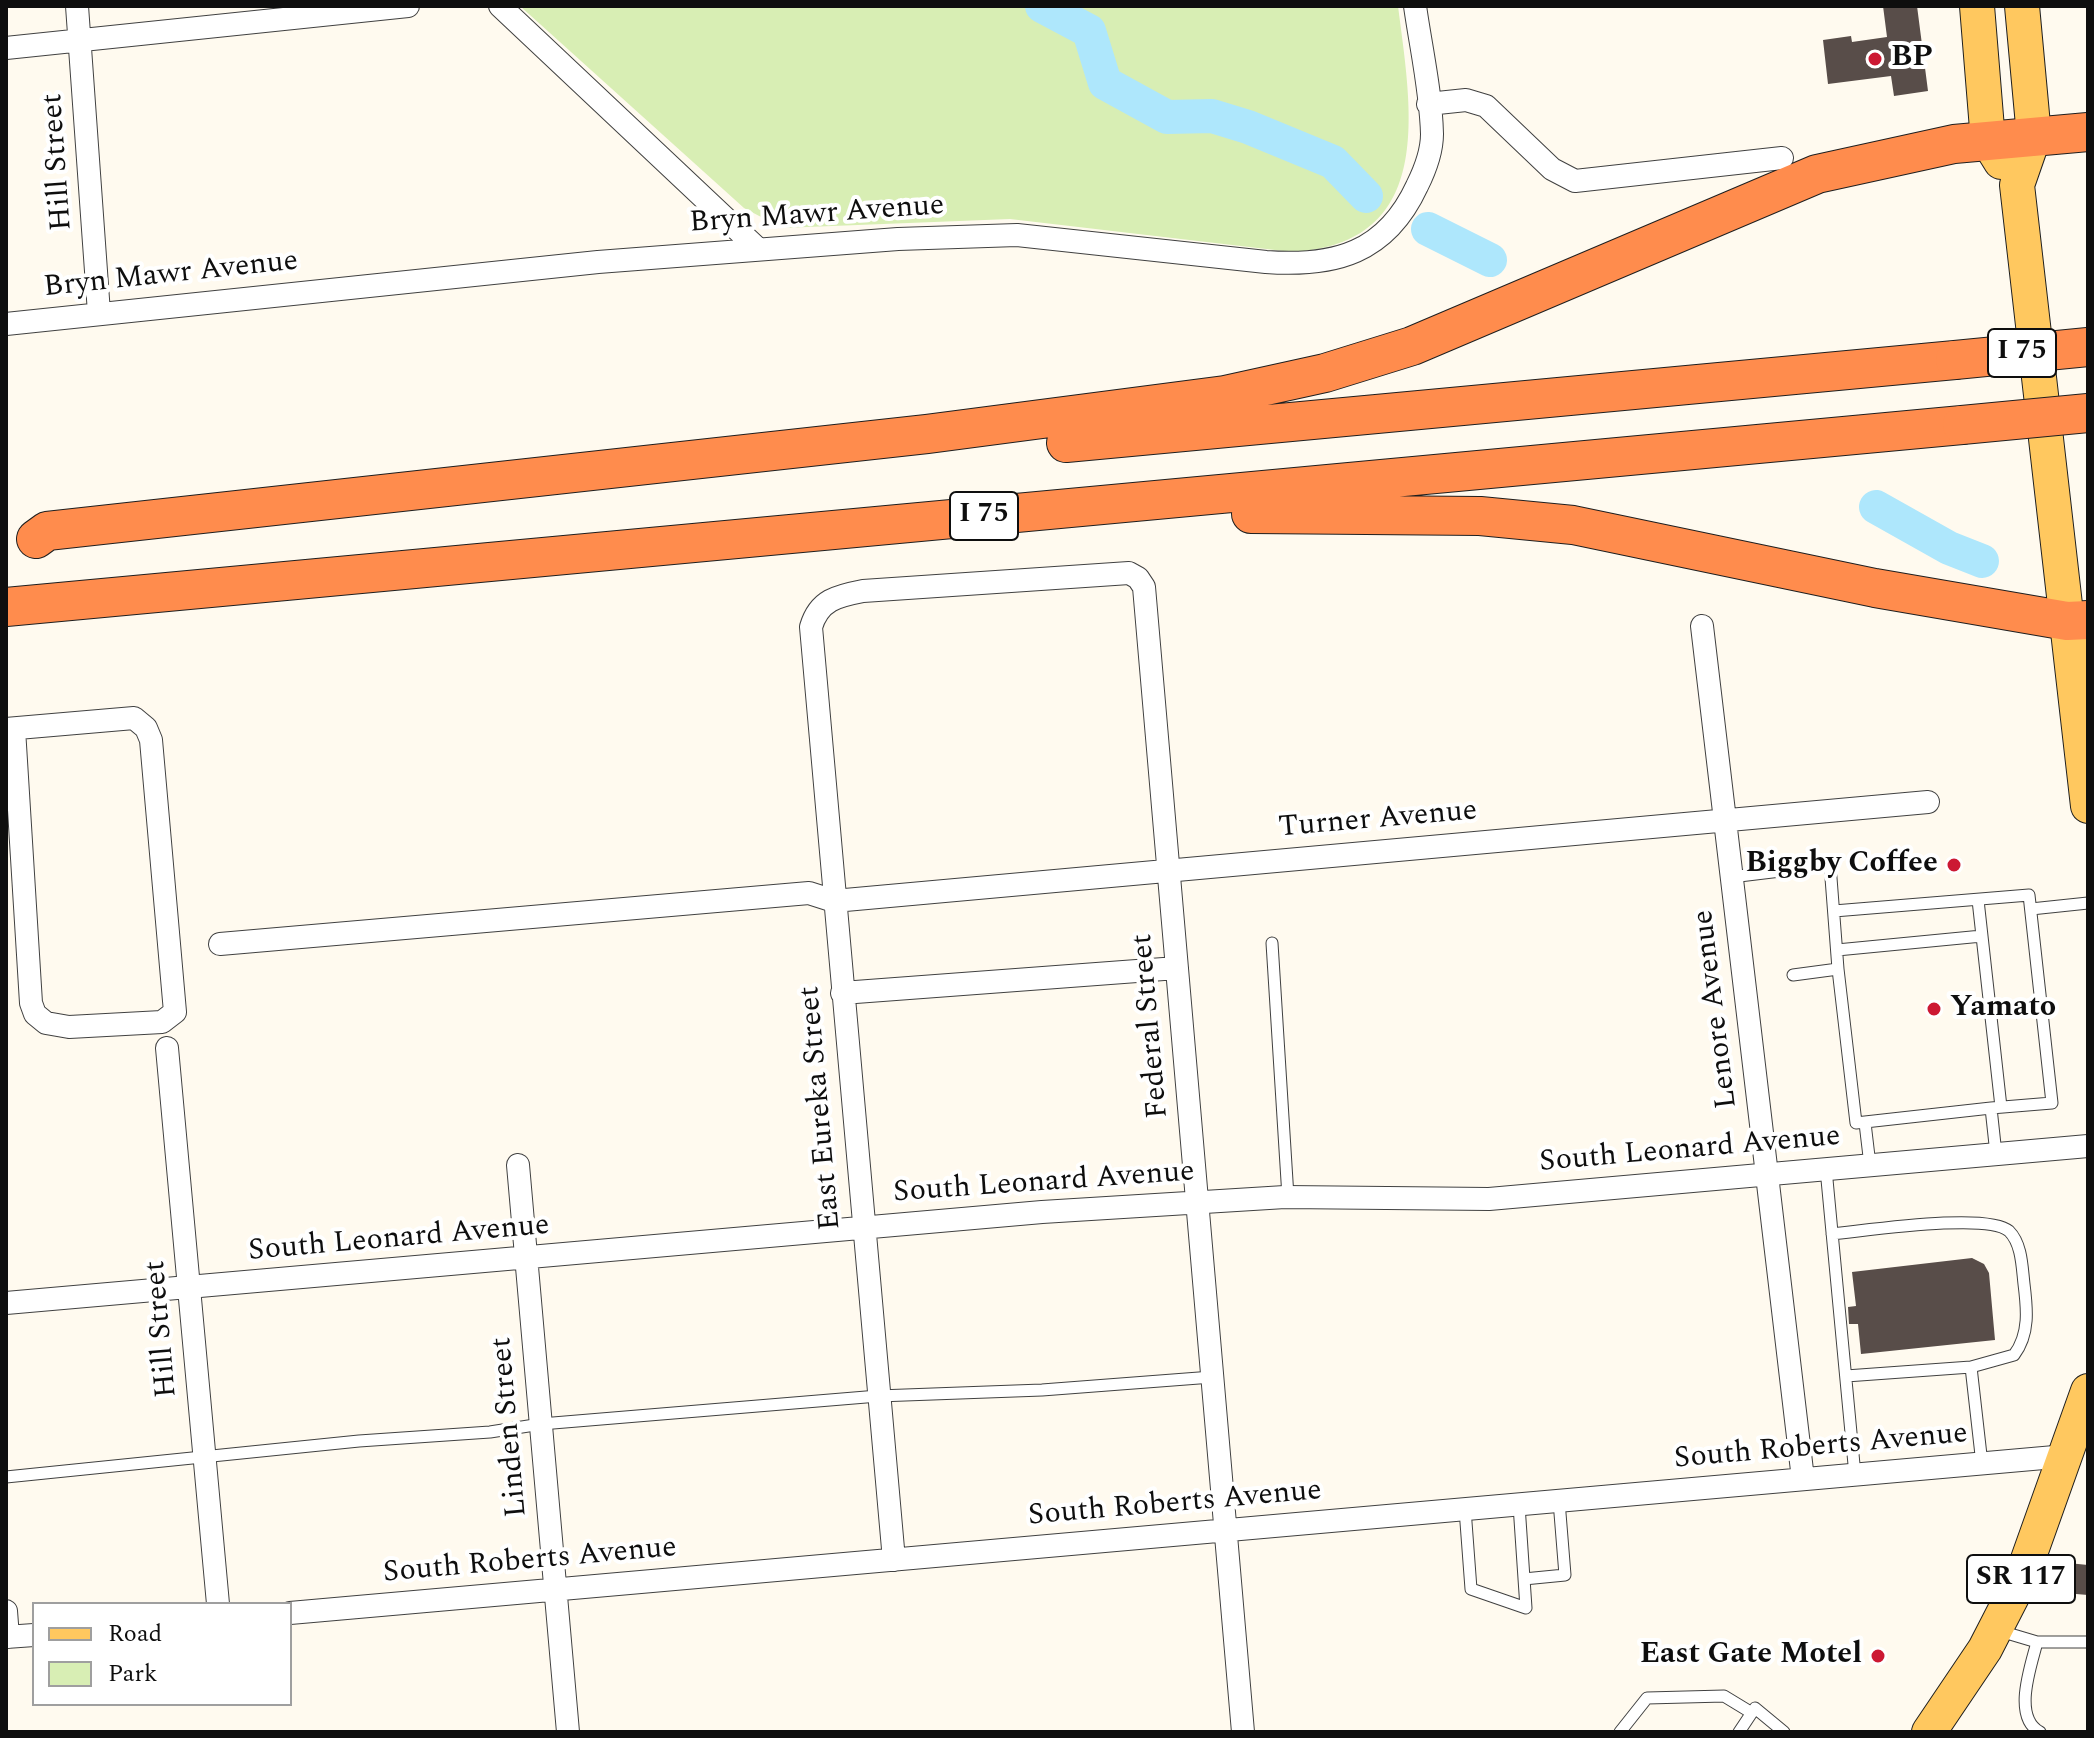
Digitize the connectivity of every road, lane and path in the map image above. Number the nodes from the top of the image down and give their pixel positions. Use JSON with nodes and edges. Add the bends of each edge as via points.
{"nodes":[{"id":1,"x":77,"y":6,"type":"edge"},
{"id":2,"x":408,"y":6,"type":"edge"},
{"id":3,"x":500,"y":6,"type":"edge"},
{"id":4,"x":1415,"y":6,"type":"edge"},
{"id":5,"x":1977,"y":6,"type":"edge"},
{"id":6,"x":2022,"y":6,"type":"edge"},
{"id":7,"x":81,"y":41,"type":"junction"},
{"id":8,"x":6,"y":48,"type":"edge"},
{"id":9,"x":1428,"y":104,"type":"junction"},
{"id":10,"x":2088,"y":132,"type":"edge"},
{"id":11,"x":2034,"y":136,"type":"junction"},
{"id":12,"x":1988,"y":141,"type":"junction"},
{"id":13,"x":1782,"y":158,"type":"dead end"},
{"id":14,"x":2017,"y":185,"type":"junction"},
{"id":15,"x":758,"y":249,"type":"junction"},
{"id":16,"x":99,"y":313,"type":"junction"},
{"id":17,"x":6,"y":324,"type":"edge"},
{"id":18,"x":2088,"y":347,"type":"edge"},
{"id":19,"x":2088,"y":413,"type":"edge"},
{"id":20,"x":21,"y":541,"type":"edge"},
{"id":21,"x":687,"y":544,"type":"junction"},
{"id":22,"x":1118,"y":572,"type":"joint"},
{"id":23,"x":6,"y":607,"type":"edge"},
{"id":24,"x":2078,"y":620,"type":"edge"},
{"id":25,"x":1702,"y":626,"type":"dead end"},
{"id":26,"x":10,"y":729,"type":"edge"},
{"id":27,"x":1928,"y":802,"type":"dead end"},
{"id":28,"x":2088,"y":806,"type":"edge"},
{"id":29,"x":1725,"y":821,"type":"junction"},
{"id":30,"x":1168,"y":871,"type":"junction"},
{"id":31,"x":1731,"y":877,"type":"junction"},
{"id":32,"x":1978,"y":900,"type":"junction"},
{"id":33,"x":834,"y":901,"type":"junction"},
{"id":34,"x":2088,"y":903,"type":"edge"},
{"id":35,"x":2031,"y":909,"type":"junction"},
{"id":36,"x":1834,"y":911,"type":"junction"},
{"id":37,"x":1982,"y":936,"type":"junction"},
{"id":38,"x":1272,"y":943,"type":"dead end"},
{"id":39,"x":220,"y":944,"type":"dead end"},
{"id":40,"x":1837,"y":950,"type":"junction"},
{"id":41,"x":1177,"y":968,"type":"junction"},
{"id":42,"x":1838,"y":969,"type":"junction"},
{"id":43,"x":1793,"y":975,"type":"dead end"},
{"id":44,"x":842,"y":993,"type":"junction"},
{"id":45,"x":167,"y":1048,"type":"dead end"},
{"id":46,"x":1996,"y":1108,"type":"junction"},
{"id":47,"x":1865,"y":1123,"type":"junction"},
{"id":48,"x":2088,"y":1146,"type":"edge"},
{"id":49,"x":1996,"y":1154,"type":"junction"},
{"id":50,"x":518,"y":1165,"type":"dead end"},
{"id":51,"x":1870,"y":1165,"type":"junction"},
{"id":52,"x":1826,"y":1169,"type":"junction"},
{"id":53,"x":1767,"y":1176,"type":"junction"},
{"id":54,"x":1288,"y":1197,"type":"junction"},
{"id":55,"x":1197,"y":1203,"type":"junction"},
{"id":56,"x":863,"y":1228,"type":"junction"},
{"id":57,"x":1832,"y":1234,"type":"junction"},
{"id":58,"x":526,"y":1259,"type":"junction"},
{"id":59,"x":190,"y":1288,"type":"junction"},
{"id":60,"x":6,"y":1303,"type":"edge"},
{"id":61,"x":1971,"y":1367,"type":"junction"},
{"id":62,"x":1846,"y":1376,"type":"junction"},
{"id":63,"x":1212,"y":1377,"type":"junction"},
{"id":64,"x":2088,"y":1391,"type":"edge"},
{"id":65,"x":878,"y":1396,"type":"junction"},
{"id":66,"x":541,"y":1424,"type":"junction"},
{"id":67,"x":2066,"y":1456,"type":"junction"},
{"id":68,"x":205,"y":1459,"type":"junction"},
{"id":69,"x":1982,"y":1464,"type":"junction"},
{"id":70,"x":1855,"y":1475,"type":"junction"},
{"id":71,"x":6,"y":1477,"type":"edge"},
{"id":72,"x":1803,"y":1479,"type":"junction"},
{"id":73,"x":1559,"y":1501,"type":"junction"},
{"id":74,"x":1519,"y":1505,"type":"junction"},
{"id":75,"x":1465,"y":1509,"type":"junction"},
{"id":76,"x":1226,"y":1531,"type":"junction"},
{"id":77,"x":894,"y":1560,"type":"junction"},
{"id":78,"x":1524,"y":1579,"type":"junction"},
{"id":79,"x":555,"y":1590,"type":"junction"},
{"id":80,"x":218,"y":1602,"type":"edge"},
{"id":81,"x":6,"y":1611,"type":"edge"},
{"id":82,"x":292,"y":1613,"type":"edge"},
{"id":83,"x":1996,"y":1630,"type":"junction"},
{"id":84,"x":32,"y":1635,"type":"edge"},
{"id":85,"x":7,"y":1637,"type":"edge"},
{"id":86,"x":2037,"y":1642,"type":"junction"},
{"id":87,"x":2088,"y":1642,"type":"edge"},
{"id":88,"x":1752,"y":1713,"type":"junction"},
{"id":89,"x":568,"y":1732,"type":"edge"},
{"id":90,"x":1243,"y":1732,"type":"edge"},
{"id":91,"x":1620,"y":1732,"type":"edge"},
{"id":92,"x":1739,"y":1732,"type":"edge"},
{"id":93,"x":1784,"y":1732,"type":"edge"},
{"id":94,"x":1929,"y":1732,"type":"edge"},
{"id":95,"x":2040,"y":1732,"type":"edge"}],
"edges":[{"from":1,"to":7,"type":"street","name":"Hill Street"},
{"from":2,"to":7,"type":"street"},
{"from":3,"to":15,"type":"street"},
{"from":4,"to":9,"type":"street","name":"Bryn Mawr Avenue"},
{"from":5,"to":12,"type":"main road"},
{"from":6,"to":11,"type":"main road"},
{"from":7,"to":8,"type":"street"},
{"from":7,"to":16,"type":"street","name":"Hill Street"},
{"from":9,"to":13,"type":"street","via":[[1466,100],[1486,106],[1552,169],[1575,181]]},
{"from":9,"to":15,"type":"street","name":"Bryn Mawr Avenue","via":[[1432,135],[1427,165],[1412,197],[1365,249],[1334,260],[1302,265],[1017,235]]},
{"from":10,"to":11,"type":"highway"},
{"from":11,"to":12,"type":"highway"},
{"from":11,"to":14,"type":"main road"},
{"from":12,"to":14,"type":"main road"},
{"from":12,"to":20,"type":"highway","via":[[1817,174],[1412,346],[1325,373],[1225,395],[957,430],[47,531]]},
{"from":14,"to":24,"type":"main road"},
{"from":15,"to":16,"type":"street","name":"Bryn Mawr Avenue"},
{"from":16,"to":17,"type":"street","name":"Bryn Mawr Avenue"},
{"from":18,"to":20,"type":"highway","number":"I 75","bridge":true},
{"from":19,"to":21,"type":"highway","number":"I 75","bridge":true},
{"from":21,"to":23,"type":"highway","number":"I 75"},
{"from":21,"to":24,"type":"highway","via":[[698,550],[778,551],[1217,514],[1480,516],[1573,525],[1875,588]]},
{"from":22,"to":30,"type":"street","name":"Federal Street","via":[[1138,578],[1144,587]]},
{"from":22,"to":33,"type":"street","name":"East Eureka Street","via":[[840,595],[821,605],[814,615],[811,651]]},
{"from":24,"to":28,"type":"main road"},
{"from":25,"to":29,"type":"street","name":"Lenore Avenue"},
{"from":26,"to":26,"type":"street","via":[[134,718],[146,728],[175,1012],[162,1022],[69,1027],[46,1023],[35,1014]]},
{"from":27,"to":29,"type":"street","name":"Turner Avenue"},
{"from":29,"to":30,"type":"street","name":"Turner Avenue"},
{"from":29,"to":31,"type":"street","name":"Lenore Avenue"},
{"from":30,"to":33,"type":"street","name":"Turner Avenue"},
{"from":30,"to":41,"type":"street","name":"Federal Street"},
{"from":31,"to":36,"type":"lane","via":[[1830,865]]},
{"from":31,"to":53,"type":"street","name":"Lenore Avenue"},
{"from":32,"to":35,"type":"lane","via":[[2029,895]]},
{"from":32,"to":36,"type":"lane"},
{"from":32,"to":37,"type":"lane"},
{"from":33,"to":39,"type":"street","name":"Turner Avenue","via":[[809,893]]},
{"from":33,"to":44,"type":"street","name":"East Eureka Street"},
{"from":34,"to":35,"type":"lane"},
{"from":35,"to":46,"type":"lane","via":[[2052,1103]]},
{"from":36,"to":40,"type":"lane"},
{"from":37,"to":40,"type":"lane"},
{"from":37,"to":46,"type":"lane"},
{"from":38,"to":54,"type":"lane"},
{"from":40,"to":42,"type":"lane"},
{"from":41,"to":44,"type":"street"},
{"from":41,"to":55,"type":"street","name":"Federal Street"},
{"from":42,"to":43,"type":"lane"},
{"from":42,"to":47,"type":"lane","via":[[1856,1123]]},
{"from":44,"to":56,"type":"street","name":"East Eureka Street"},
{"from":45,"to":59,"type":"street","name":"Hill Street"},
{"from":46,"to":47,"type":"lane"},
{"from":46,"to":49,"type":"lane"},
{"from":47,"to":51,"type":"lane"},
{"from":48,"to":49,"type":"street","name":"South Leonard Avenue"},
{"from":49,"to":51,"type":"street","name":"South Leonard Avenue"},
{"from":50,"to":58,"type":"street","name":"Linden Street"},
{"from":51,"to":52,"type":"street","name":"South Leonard Avenue"},
{"from":52,"to":53,"type":"street","name":"South Leonard Avenue"},
{"from":52,"to":57,"type":"lane"},
{"from":53,"to":54,"type":"street","name":"South Leonard Avenue","via":[[1489,1199]]},
{"from":53,"to":72,"type":"street","name":"Lenore Avenue"},
{"from":54,"to":55,"type":"street","name":"South Leonard Avenue"},
{"from":55,"to":56,"type":"street","name":"South Leonard Avenue"},
{"from":55,"to":63,"type":"street","name":"Federal Street"},
{"from":56,"to":58,"type":"street","name":"South Leonard Avenue"},
{"from":56,"to":65,"type":"street","name":"East Eureka Street"},
{"from":57,"to":61,"type":"lane","via":[[1966,1222],[2006,1229],[2019,1249],[2026,1331],[2014,1355]]},
{"from":57,"to":62,"type":"lane"},
{"from":58,"to":59,"type":"street","name":"South Leonard Avenue"},
{"from":58,"to":66,"type":"street","name":"Linden Street"},
{"from":59,"to":60,"type":"street","name":"South Leonard Avenue"},
{"from":59,"to":68,"type":"street","name":"Hill Street"},
{"from":61,"to":62,"type":"lane"},
{"from":61,"to":69,"type":"lane"},
{"from":62,"to":70,"type":"lane"},
{"from":63,"to":65,"type":"lane"},
{"from":63,"to":76,"type":"street","name":"Federal Street"},
{"from":64,"to":67,"type":"main road","number":"SR 117"},
{"from":65,"to":66,"type":"lane"},
{"from":65,"to":77,"type":"street","name":"East Eureka Street"},
{"from":66,"to":68,"type":"lane"},
{"from":66,"to":79,"type":"street","name":"Linden Street"},
{"from":67,"to":69,"type":"street","name":"South Roberts Avenue"},
{"from":67,"to":83,"type":"main road","number":"SR 117","via":[[2034,1548]]},
{"from":68,"to":71,"type":"lane"},
{"from":68,"to":80,"type":"street","name":"Hill Street"},
{"from":69,"to":70,"type":"street","name":"South Roberts Avenue"},
{"from":70,"to":72,"type":"street","name":"South Roberts Avenue"},
{"from":72,"to":73,"type":"street","name":"South Roberts Avenue"},
{"from":73,"to":74,"type":"street","name":"South Roberts Avenue"},
{"from":73,"to":78,"type":"lane","via":[[1565,1575]]},
{"from":74,"to":75,"type":"street","name":"South Roberts Avenue"},
{"from":74,"to":78,"type":"lane"},
{"from":75,"to":76,"type":"street","name":"South Roberts Avenue"},
{"from":75,"to":78,"type":"lane","via":[[1471,1589],[1526,1608]]},
{"from":76,"to":77,"type":"street","name":"South Roberts Avenue"},
{"from":76,"to":90,"type":"street","name":"Federal Street"},
{"from":77,"to":79,"type":"street","name":"South Roberts Avenue"},
{"from":79,"to":82,"type":"street","name":"South Roberts Avenue"},
{"from":79,"to":89,"type":"street","name":"Linden Street"},
{"from":81,"to":85,"type":"street"},
{"from":83,"to":86,"type":"lane"},
{"from":83,"to":94,"type":"main road","number":"SR 117"},
{"from":84,"to":85,"type":"street"},
{"from":86,"to":87,"type":"lane"},
{"from":86,"to":95,"type":"lane","via":[[2027,1681],[2026,1717]]},
{"from":88,"to":91,"type":"lane","via":[[1724,1696],[1647,1698]]},
{"from":88,"to":92,"type":"lane"},
{"from":88,"to":93,"type":"lane","via":[[1755,1708]]}]}
